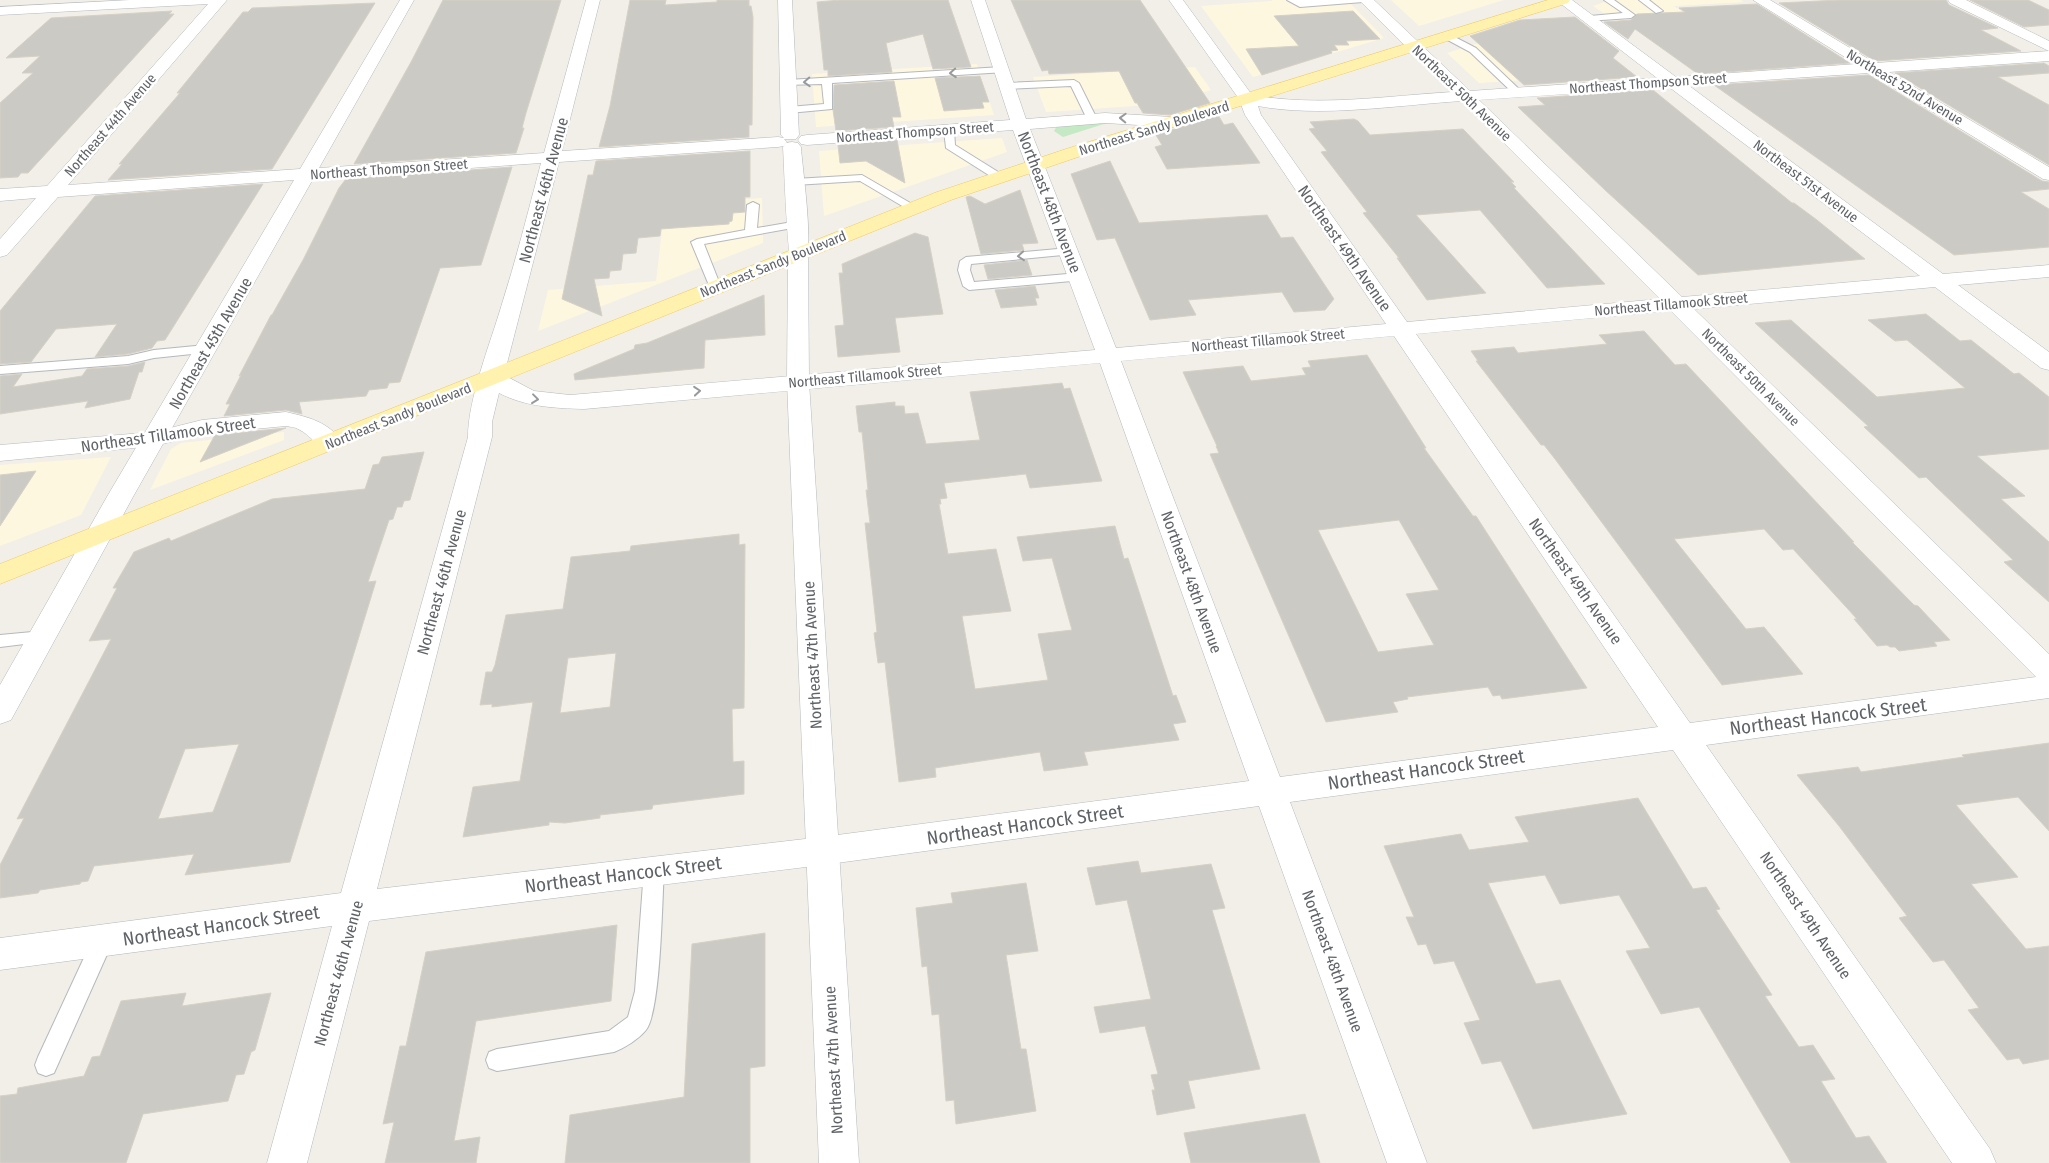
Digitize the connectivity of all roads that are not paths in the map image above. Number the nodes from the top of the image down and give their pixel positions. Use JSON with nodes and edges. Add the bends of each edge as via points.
{"nodes":[{"id":1,"x":26,"y":0,"type":"edge"},
{"id":2,"x":212,"y":0,"type":"edge"},
{"id":3,"x":220,"y":0,"type":"edge"},
{"id":4,"x":407,"y":0,"type":"edge"},
{"id":5,"x":593,"y":0,"type":"edge"},
{"id":6,"x":785,"y":0,"type":"edge"},
{"id":7,"x":978,"y":0,"type":"edge"},
{"id":8,"x":1176,"y":0,"type":"edge"},
{"id":9,"x":1291,"y":0,"type":"edge"},
{"id":10,"x":1365,"y":0,"type":"edge"},
{"id":11,"x":1563,"y":0,"type":"edge"},
{"id":12,"x":1643,"y":0,"type":"edge"},
{"id":13,"x":1760,"y":0,"type":"edge"},
{"id":14,"x":1956,"y":0,"type":"edge"},
{"id":15,"x":1613,"y":1,"type":"edge"},
{"id":16,"x":7,"y":11,"type":"edge"},
{"id":17,"x":1659,"y":11,"type":"dead end"},
{"id":18,"x":1590,"y":19,"type":"junction"},
{"id":19,"x":0,"y":22,"type":"edge"},
{"id":20,"x":1447,"y":36,"type":"junction"},
{"id":21,"x":1414,"y":47,"type":"junction"},
{"id":22,"x":2049,"y":47,"type":"edge"},
{"id":23,"x":2049,"y":56,"type":"edge"},
{"id":24,"x":1872,"y":68,"type":"junction"},
{"id":25,"x":1004,"y":78,"type":"junction"},
{"id":26,"x":827,"y":81,"type":"junction"},
{"id":27,"x":1673,"y":81,"type":"junction"},
{"id":28,"x":788,"y":83,"type":"junction"},
{"id":29,"x":1517,"y":92,"type":"junction"},
{"id":30,"x":1466,"y":96,"type":"junction"},
{"id":31,"x":1247,"y":99,"type":"junction"},
{"id":32,"x":789,"y":110,"type":"junction"},
{"id":33,"x":1092,"y":119,"type":"junction"},
{"id":34,"x":1172,"y":122,"type":"junction"},
{"id":35,"x":1020,"y":125,"type":"junction"},
{"id":36,"x":949,"y":130,"type":"junction"},
{"id":37,"x":792,"y":141,"type":"junction"},
{"id":38,"x":552,"y":158,"type":"junction"},
{"id":39,"x":1036,"y":164,"type":"junction"},
{"id":40,"x":307,"y":174,"type":"junction"},
{"id":41,"x":2049,"y":175,"type":"edge"},
{"id":42,"x":999,"y":177,"type":"junction"},
{"id":43,"x":795,"y":182,"type":"junction"},
{"id":44,"x":52,"y":192,"type":"junction"},
{"id":45,"x":0,"y":195,"type":"edge"},
{"id":46,"x":753,"y":205,"type":"dead end"},
{"id":47,"x":913,"y":208,"type":"junction"},
{"id":48,"x":798,"y":224,"type":"junction"},
{"id":49,"x":751,"y":232,"type":"junction"},
{"id":50,"x":0,"y":251,"type":"edge"},
{"id":51,"x":798,"y":254,"type":"junction"},
{"id":52,"x":1074,"y":264,"type":"junction"},
{"id":53,"x":2049,"y":271,"type":"edge"},
{"id":54,"x":1939,"y":280,"type":"junction"},
{"id":55,"x":715,"y":287,"type":"junction"},
{"id":56,"x":1676,"y":304,"type":"junction"},
{"id":57,"x":1400,"y":328,"type":"junction"},
{"id":58,"x":206,"y":349,"type":"junction"},
{"id":59,"x":1108,"y":354,"type":"junction"},
{"id":60,"x":2049,"y":363,"type":"edge"},
{"id":61,"x":0,"y":370,"type":"edge"},
{"id":62,"x":492,"y":378,"type":"junction"},
{"id":63,"x":798,"y":382,"type":"junction"},
{"id":64,"x":154,"y":439,"type":"junction"},
{"id":65,"x":330,"y":442,"type":"junction"},
{"id":66,"x":0,"y":453,"type":"edge"},
{"id":67,"x":101,"y":534,"type":"junction"},
{"id":68,"x":0,"y":576,"type":"edge"},
{"id":69,"x":43,"y":637,"type":"junction"},
{"id":70,"x":0,"y":642,"type":"edge"},
{"id":71,"x":2049,"y":672,"type":"edge"},
{"id":72,"x":2049,"y":687,"type":"edge"},
{"id":73,"x":0,"y":712,"type":"edge"},
{"id":74,"x":1683,"y":735,"type":"junction"},
{"id":75,"x":1270,"y":790,"type":"junction"},
{"id":76,"x":822,"y":851,"type":"junction"},
{"id":77,"x":654,"y":870,"type":"junction"},
{"id":78,"x":355,"y":907,"type":"junction"},
{"id":79,"x":102,"y":941,"type":"junction"},
{"id":80,"x":0,"y":954,"type":"edge"},
{"id":81,"x":497,"y":1060,"type":"dead end"},
{"id":82,"x":46,"y":1065,"type":"dead end"},
{"id":83,"x":287,"y":1163,"type":"edge"},
{"id":84,"x":839,"y":1163,"type":"edge"},
{"id":85,"x":1407,"y":1163,"type":"edge"},
{"id":86,"x":1976,"y":1163,"type":"edge"}],
"edges":[{"from":1,"to":16,"type":"street"},
{"from":2,"to":16,"type":"street"},
{"from":3,"to":44,"type":"street","name":"Northeast 44th Avenue"},
{"from":4,"to":40,"type":"street","name":"Northeast 45th Avenue"},
{"from":5,"to":38,"type":"street","name":"Northeast 46th Avenue"},
{"from":6,"to":28,"type":"street","name":"Northeast 47th Avenue"},
{"from":7,"to":25,"type":"street","name":"Northeast 48th Avenue"},
{"from":8,"to":31,"type":"street","name":"Northeast 49th Avenue"},
{"from":9,"to":10,"type":"lane","via":[[1300,4]]},
{"from":10,"to":21,"type":"street","name":"Northeast 50th Avenue"},
{"from":11,"to":18,"type":"street","name":"Northeast 51st Avenue"},
{"from":11,"to":20,"type":"main road","name":"Northeast Sandy Boulevard"},
{"from":12,"to":17,"type":"lane"},
{"from":13,"to":24,"type":"street","name":"Northeast 52nd Avenue"},
{"from":14,"to":22,"type":"street"},
{"from":15,"to":18,"type":"lane","via":[[1631,15]]},
{"from":16,"to":19,"type":"street"},
{"from":18,"to":27,"type":"street","name":"Northeast 51st Avenue"},
{"from":20,"to":21,"type":"main road","name":"Northeast Sandy Boulevard"},
{"from":20,"to":29,"type":"lane","via":[[1473,50]]},
{"from":21,"to":30,"type":"street","name":"Northeast 50th Avenue"},
{"from":21,"to":31,"type":"main road","name":"Northeast Sandy Boulevard"},
{"from":23,"to":24,"type":"street","name":"Northeast Thompson Street"},
{"from":24,"to":27,"type":"street","name":"Northeast Thompson Street"},
{"from":24,"to":41,"type":"street","name":"Northeast 52nd Avenue"},
{"from":25,"to":26,"type":"lane","one_way":true},
{"from":25,"to":33,"type":"lane","via":[[1074,83]]},
{"from":25,"to":35,"type":"street","name":"Northeast 48th Avenue"},
{"from":26,"to":28,"type":"lane","one_way":true},
{"from":26,"to":32,"type":"lane","via":[[830,107]]},
{"from":27,"to":29,"type":"street","name":"Northeast Thompson Street"},
{"from":27,"to":54,"type":"street","name":"Northeast 51st Avenue"},
{"from":28,"to":32,"type":"street","name":"Northeast 47th Avenue"},
{"from":29,"to":30,"type":"street","name":"Northeast Thompson Street"},
{"from":30,"to":31,"type":"street","name":"Northeast Thompson Street","via":[[1316,106]]},
{"from":30,"to":56,"type":"street","name":"Northeast 50th Avenue"},
{"from":31,"to":34,"type":"main road","name":"Northeast Sandy Boulevard"},
{"from":31,"to":57,"type":"street","name":"Northeast 49th Avenue","via":[[1253,115]]},
{"from":32,"to":37,"type":"street","name":"Northeast 47th Avenue"},
{"from":34,"to":33,"type":"street","name":"Northeast Thompson Street","one_way":true},
{"from":33,"to":35,"type":"street","name":"Northeast Thompson Street"},
{"from":34,"to":39,"type":"main road","name":"Northeast Sandy Boulevard"},
{"from":35,"to":36,"type":"street","name":"Northeast Thompson Street"},
{"from":35,"to":39,"type":"street","name":"Northeast 48th Avenue"},
{"from":36,"to":37,"type":"street","name":"Northeast Thompson Street"},
{"from":36,"to":42,"type":"lane","via":[[950,146]]},
{"from":37,"to":38,"type":"street","name":"Northeast Thompson Street"},
{"from":37,"to":43,"type":"street","name":"Northeast 47th Avenue"},
{"from":38,"to":40,"type":"street","name":"Northeast Thompson Street"},
{"from":38,"to":62,"type":"street","name":"Northeast 46th Avenue"},
{"from":39,"to":42,"type":"main road","name":"Northeast Sandy Boulevard"},
{"from":39,"to":52,"type":"street","name":"Northeast 48th Avenue"},
{"from":40,"to":44,"type":"street","name":"Northeast Thompson Street"},
{"from":40,"to":58,"type":"street","name":"Northeast 45th Avenue"},
{"from":42,"to":47,"type":"main road","name":"Northeast Sandy Boulevard"},
{"from":43,"to":47,"type":"lane","via":[[862,178]]},
{"from":43,"to":48,"type":"street","name":"Northeast 47th Avenue"},
{"from":44,"to":45,"type":"street","name":"Northeast Thompson Street"},
{"from":44,"to":50,"type":"street","name":"Northeast 44th Avenue"},
{"from":46,"to":49,"type":"lane"},
{"from":47,"to":51,"type":"main road","name":"Northeast Sandy Boulevard"},
{"from":48,"to":49,"type":"lane"},
{"from":48,"to":51,"type":"street","name":"Northeast 47th Avenue"},
{"from":49,"to":55,"type":"lane","via":[[697,242]]},
{"from":51,"to":55,"type":"main road","name":"Northeast Sandy Boulevard"},
{"from":51,"to":63,"type":"street","name":"Northeast 47th Avenue"},
{"from":52,"to":52,"type":"lane","one_way":true,"via":[[966,261],[964,270],[970,286]]},
{"from":52,"to":59,"type":"street","name":"Northeast 48th Avenue"},
{"from":53,"to":54,"type":"street","name":"Northeast Tillamook Street"},
{"from":54,"to":56,"type":"street","name":"Northeast Tillamook Street"},
{"from":54,"to":60,"type":"street","name":"Northeast 51st Avenue"},
{"from":55,"to":62,"type":"main road","name":"Northeast Sandy Boulevard"},
{"from":56,"to":57,"type":"street","name":"Northeast Tillamook Street"},
{"from":56,"to":71,"type":"street","name":"Northeast 50th Avenue"},
{"from":57,"to":59,"type":"street","name":"Northeast Tillamook Street"},
{"from":57,"to":74,"type":"street","name":"Northeast 49th Avenue"},
{"from":58,"to":61,"type":"lane","via":[[128,360]]},
{"from":58,"to":64,"type":"street","name":"Northeast 45th Avenue"},
{"from":59,"to":63,"type":"street","name":"Northeast Tillamook Street"},
{"from":59,"to":75,"type":"street","name":"Northeast 48th Avenue"},
{"from":62,"to":63,"type":"street","name":"Northeast Tillamook Street","one_way":true,"via":[[510,392],[526,398],[584,402]]},
{"from":62,"to":65,"type":"main road","name":"Northeast Sandy Boulevard"},
{"from":62,"to":78,"type":"street","name":"Northeast 46th Avenue","via":[[480,422],[480,437]]},
{"from":63,"to":76,"type":"street","name":"Northeast 47th Avenue"},
{"from":64,"to":65,"type":"street","name":"Northeast Tillamook Street","via":[[202,427],[286,420],[307,424]]},
{"from":64,"to":66,"type":"street","name":"Northeast Tillamook Street"},
{"from":64,"to":67,"type":"street","name":"Northeast 45th Avenue"},
{"from":65,"to":67,"type":"main road","name":"Northeast Sandy Boulevard"},
{"from":67,"to":68,"type":"main road","name":"Northeast Sandy Boulevard"},
{"from":67,"to":69,"type":"street","name":"Northeast 45th Avenue"},
{"from":69,"to":70,"type":"lane"},
{"from":69,"to":73,"type":"street","name":"Northeast 45th Avenue"},
{"from":72,"to":74,"type":"street","name":"Northeast Hancock Street"},
{"from":74,"to":75,"type":"street","name":"Northeast Hancock Street"},
{"from":74,"to":86,"type":"street","name":"Northeast 49th Avenue"},
{"from":75,"to":76,"type":"street","name":"Northeast Hancock Street"},
{"from":75,"to":85,"type":"street","name":"Northeast 48th Avenue"},
{"from":76,"to":77,"type":"street","name":"Northeast Hancock Street"},
{"from":76,"to":84,"type":"street","name":"Northeast 47th Avenue"},
{"from":77,"to":78,"type":"street","name":"Northeast Hancock Street"},
{"from":77,"to":81,"type":"lane","via":[[646,991],[638,1023],[614,1041]]},
{"from":78,"to":79,"type":"street","name":"Northeast Hancock Street"},
{"from":78,"to":83,"type":"street","name":"Northeast 46th Avenue"},
{"from":79,"to":80,"type":"street","name":"Northeast Hancock Street"},
{"from":79,"to":82,"type":"lane"}]}
